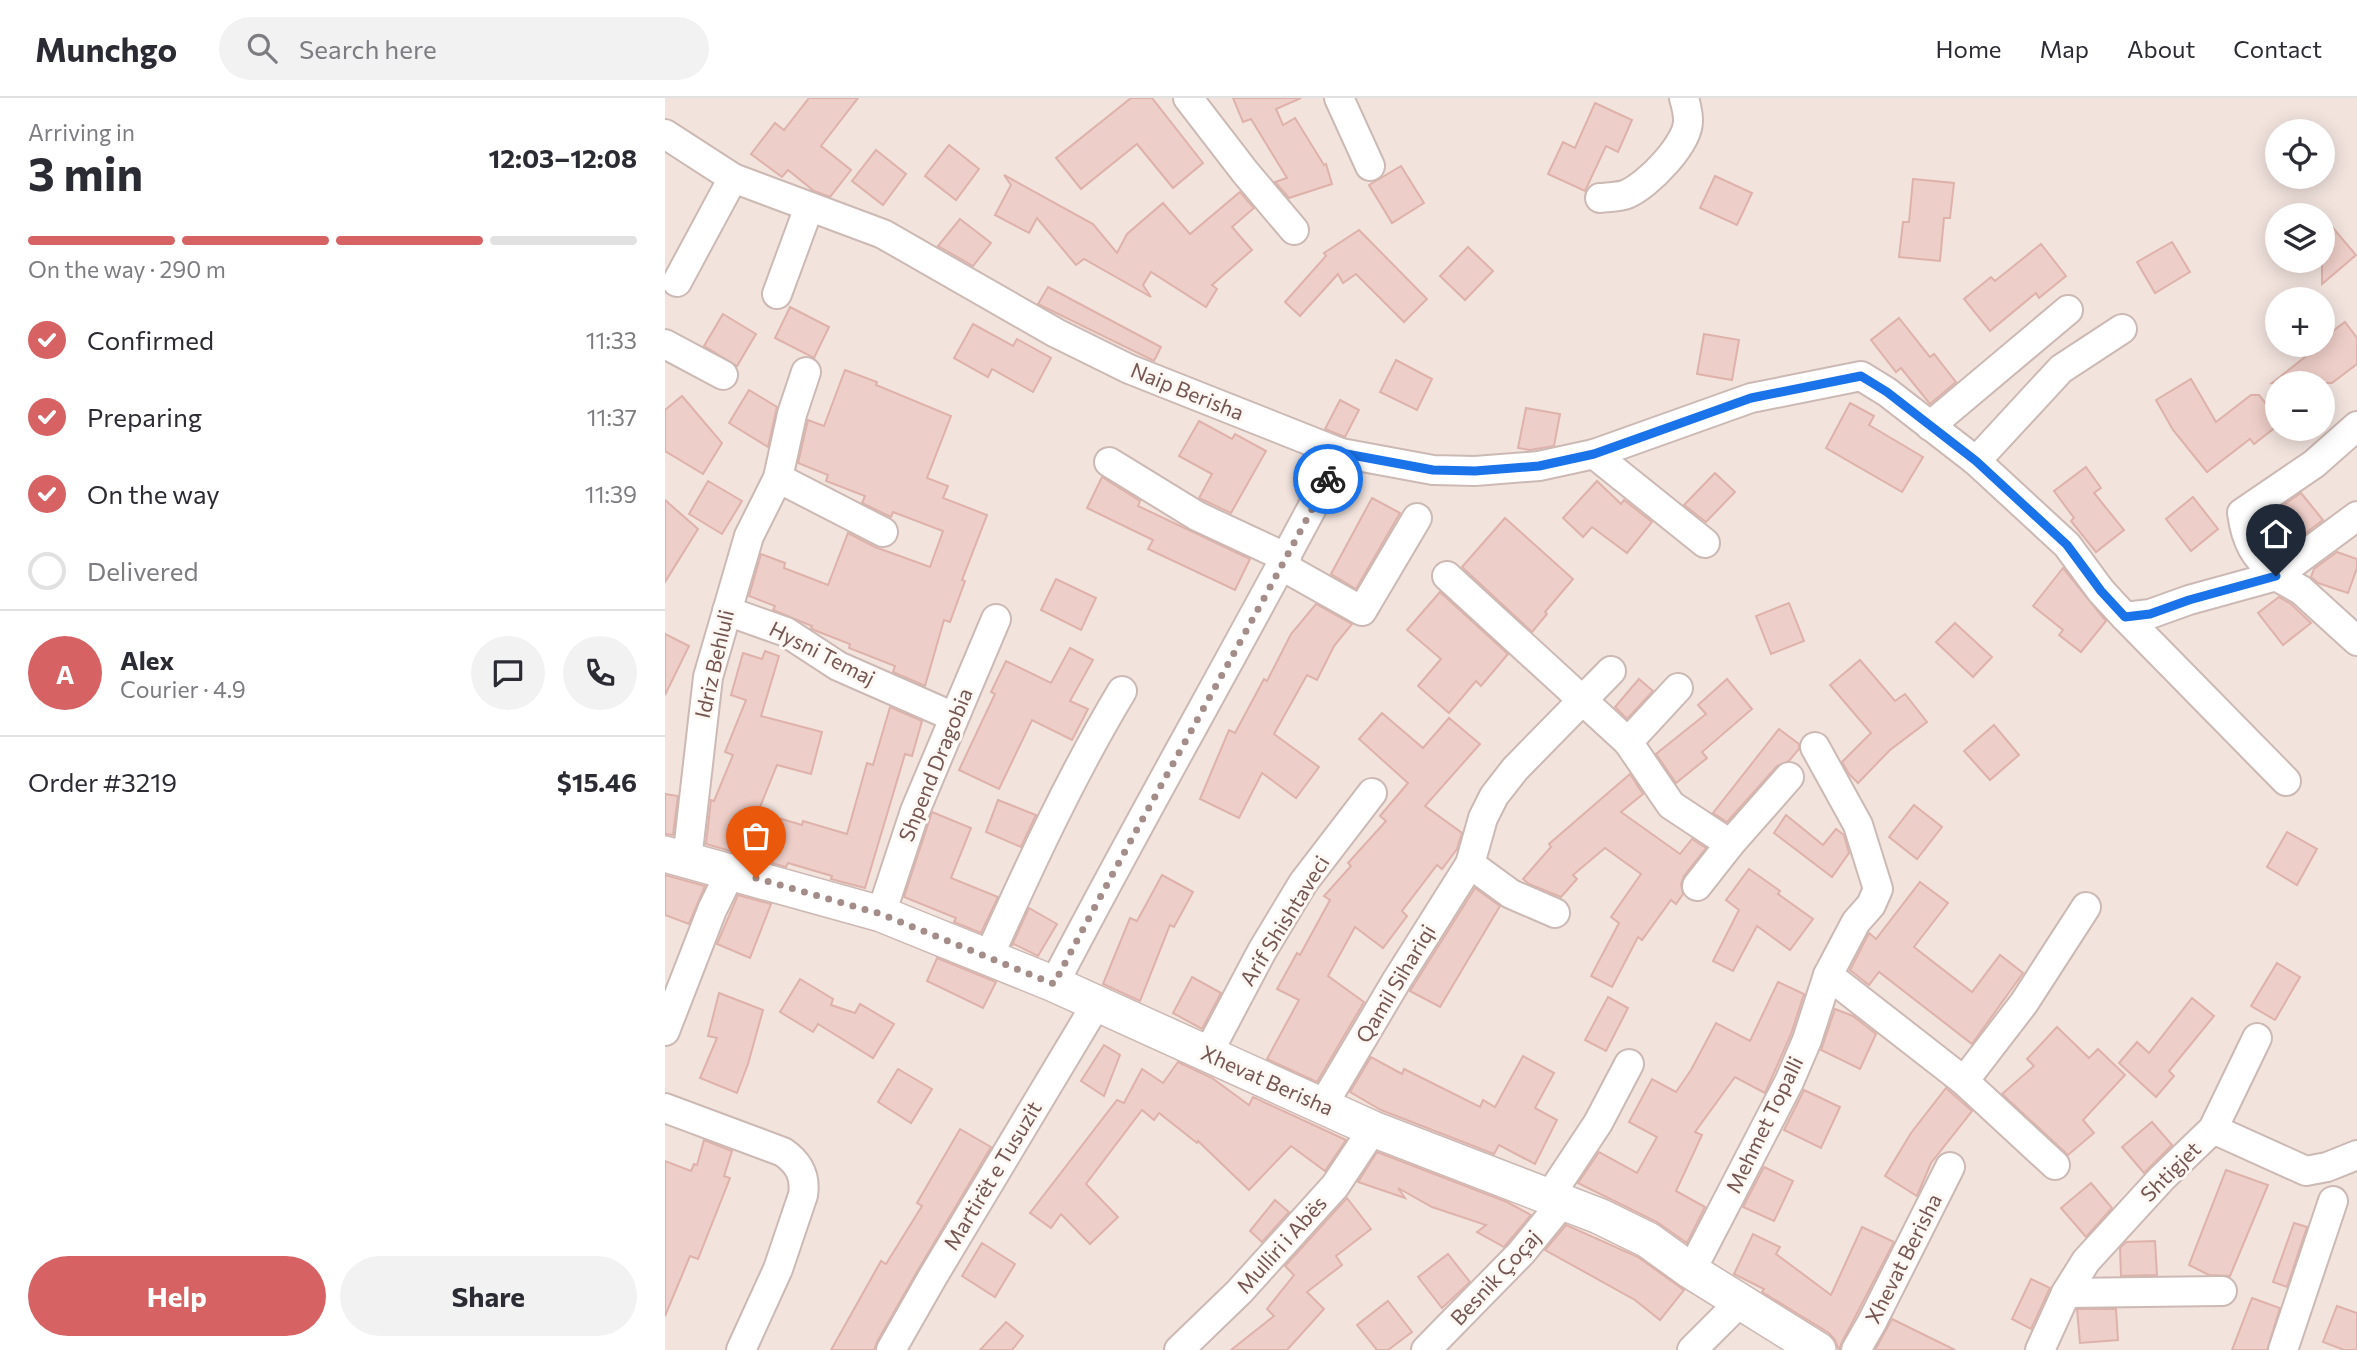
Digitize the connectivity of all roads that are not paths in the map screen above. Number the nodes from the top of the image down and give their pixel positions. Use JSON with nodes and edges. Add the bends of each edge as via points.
{"nodes":[{"id":1,"x":1188,"y":98,"type":"edge"},
{"id":2,"x":1339,"y":98,"type":"edge"},
{"id":3,"x":1684,"y":98,"type":"edge"},
{"id":4,"x":665,"y":134,"type":"edge"},
{"id":5,"x":1370,"y":166,"type":"dead end"},
{"id":6,"x":733,"y":178,"type":"junction"},
{"id":7,"x":1600,"y":198,"type":"dead end"},
{"id":8,"x":809,"y":207,"type":"junction"},
{"id":9,"x":1294,"y":230,"type":"dead end"},
{"id":10,"x":677,"y":282,"type":"dead end"},
{"id":11,"x":777,"y":295,"type":"dead end"},
{"id":12,"x":2068,"y":310,"type":"dead end"},
{"id":13,"x":2122,"y":329,"type":"dead end"},
{"id":14,"x":665,"y":344,"type":"edge"},
{"id":15,"x":806,"y":372,"type":"dead end"},
{"id":16,"x":723,"y":375,"type":"dead end"},
{"id":17,"x":1930,"y":426,"type":"junction"},
{"id":18,"x":2357,"y":426,"type":"edge"},
{"id":19,"x":1341,"y":453,"type":"junction"},
{"id":20,"x":1594,"y":454,"type":"junction"},
{"id":21,"x":1976,"y":461,"type":"junction"},
{"id":22,"x":1109,"y":462,"type":"dead end"},
{"id":23,"x":778,"y":478,"type":"junction"},
{"id":24,"x":2357,"y":516,"type":"edge"},
{"id":25,"x":1417,"y":518,"type":"dead end"},
{"id":26,"x":883,"y":531,"type":"dead end"},
{"id":27,"x":1705,"y":543,"type":"dead end"},
{"id":28,"x":1284,"y":562,"type":"junction"},
{"id":29,"x":1447,"y":576,"type":"dead end"},
{"id":30,"x":2276,"y":576,"type":"junction"},
{"id":31,"x":727,"y":611,"type":"junction"},
{"id":32,"x":2125,"y":617,"type":"junction"},
{"id":33,"x":996,"y":619,"type":"dead end"},
{"id":34,"x":2357,"y":641,"type":"edge"},
{"id":35,"x":1611,"y":671,"type":"dead end"},
{"id":36,"x":1678,"y":688,"type":"dead end"},
{"id":37,"x":1122,"y":691,"type":"dead end"},
{"id":38,"x":1582,"y":699,"type":"junction"},
{"id":39,"x":954,"y":716,"type":"junction"},
{"id":40,"x":1628,"y":742,"type":"junction"},
{"id":41,"x":1815,"y":747,"type":"dead end"},
{"id":42,"x":1789,"y":777,"type":"dead end"},
{"id":43,"x":2286,"y":781,"type":"dead end"},
{"id":44,"x":1372,"y":793,"type":"dead end"},
{"id":45,"x":1730,"y":844,"type":"junction"},
{"id":46,"x":676,"y":857,"type":"edge"},
{"id":47,"x":1470,"y":864,"type":"junction"},
{"id":48,"x":731,"y":871,"type":"junction"},
{"id":49,"x":1697,"y":886,"type":"dead end"},
{"id":50,"x":2086,"y":907,"type":"dead end"},
{"id":51,"x":1555,"y":913,"type":"dead end"},
{"id":52,"x":881,"y":914,"type":"junction"},
{"id":53,"x":989,"y":956,"type":"junction"},
{"id":54,"x":1828,"y":975,"type":"junction"},
{"id":55,"x":1054,"y":984,"type":"junction"},
{"id":56,"x":1097,"y":1003,"type":"junction"},
{"id":57,"x":665,"y":1031,"type":"edge"},
{"id":58,"x":2257,"y":1038,"type":"dead end"},
{"id":59,"x":1207,"y":1055,"type":"junction"},
{"id":60,"x":1629,"y":1064,"type":"dead end"},
{"id":61,"x":1964,"y":1082,"type":"junction"},
{"id":62,"x":1323,"y":1105,"type":"junction"},
{"id":63,"x":665,"y":1108,"type":"edge"},
{"id":64,"x":1373,"y":1129,"type":"junction"},
{"id":65,"x":2213,"y":1129,"type":"junction"},
{"id":66,"x":2357,"y":1155,"type":"edge"},
{"id":67,"x":2055,"y":1165,"type":"dead end"},
{"id":68,"x":1950,"y":1167,"type":"dead end"},
{"id":69,"x":1556,"y":1200,"type":"junction"},
{"id":70,"x":2333,"y":1201,"type":"dead end"},
{"id":71,"x":1691,"y":1271,"type":"junction"},
{"id":72,"x":2222,"y":1291,"type":"dead end"},
{"id":73,"x":2066,"y":1293,"type":"junction"},
{"id":74,"x":1740,"y":1302,"type":"junction"},
{"id":75,"x":741,"y":1350,"type":"edge"},
{"id":76,"x":891,"y":1350,"type":"edge"},
{"id":77,"x":1179,"y":1350,"type":"edge"},
{"id":78,"x":1426,"y":1350,"type":"edge"},
{"id":79,"x":1692,"y":1350,"type":"edge"},
{"id":80,"x":1818,"y":1350,"type":"edge"},
{"id":81,"x":1856,"y":1350,"type":"edge"},
{"id":82,"x":2040,"y":1350,"type":"edge"},
{"id":83,"x":2283,"y":1350,"type":"edge"}],
"edges":[{"from":1,"to":9,"type":"street"},
{"from":2,"to":5,"type":"street"},
{"from":3,"to":7,"type":"street","via":[[1689,122],[1664,164],[1627,195]]},
{"from":4,"to":6,"type":"street","name":"Naip Berisha"},
{"from":6,"to":8,"type":"street","name":"Naip Berisha"},
{"from":6,"to":10,"type":"street"},
{"from":8,"to":11,"type":"street"},
{"from":8,"to":19,"type":"street","name":"Naip Berisha","via":[[883,234],[1056,333],[1129,369]]},
{"from":12,"to":17,"type":"street"},
{"from":13,"to":21,"type":"street","via":[[2061,369]]},
{"from":14,"to":16,"type":"street"},
{"from":15,"to":23,"type":"street","name":"Idriz Behluli"},
{"from":17,"to":20,"type":"street","name":"Naip Berisha","via":[[1861,376],[1751,398]]},
{"from":17,"to":21,"type":"street","name":"Naip Berisha"},
{"from":18,"to":30,"type":"street","via":[[2314,464],[2242,513],[2244,532],[2256,557]]},
{"from":19,"to":20,"type":"street","name":"Naip Berisha","via":[[1433,470],[1475,471],[1539,466]]},
{"from":19,"to":28,"type":"street"},
{"from":20,"to":27,"type":"street"},
{"from":21,"to":32,"type":"street","name":"Naip Berisha","via":[[2067,545]]},
{"from":22,"to":28,"type":"street"},
{"from":23,"to":26,"type":"street"},
{"from":23,"to":31,"type":"street","name":"Idriz Behluli","via":[[749,536]]},
{"from":24,"to":30,"type":"street"},
{"from":25,"to":28,"type":"street","via":[[1361,611]]},
{"from":28,"to":55,"type":"street"},
{"from":29,"to":38,"type":"street"},
{"from":30,"to":32,"type":"street","via":[[2150,614]]},
{"from":30,"to":34,"type":"street","via":[[2301,590]]},
{"from":31,"to":39,"type":"street","name":"Hysni Temaj","via":[[786,632],[838,666]]},
{"from":31,"to":46,"type":"street","name":"Idriz Behluli","via":[[708,677]]},
{"from":32,"to":43,"type":"street","name":"Naip Berisha"},
{"from":33,"to":39,"type":"street","name":"Shpend Dragobia"},
{"from":35,"to":38,"type":"street","name":"Qamil Sihariqi"},
{"from":36,"to":40,"type":"street"},
{"from":37,"to":53,"type":"street","via":[[1084,755]]},
{"from":38,"to":40,"type":"street"},
{"from":38,"to":47,"type":"street","name":"Qamil Sihariqi","via":[[1494,796]]},
{"from":39,"to":52,"type":"street","name":"Shpend Dragobia","via":[[915,811]]},
{"from":40,"to":45,"type":"street","via":[[1671,805]]},
{"from":41,"to":54,"type":"street","name":"Mehmet Topalli","via":[[1858,825],[1878,889]]},
{"from":42,"to":45,"type":"street"},
{"from":44,"to":59,"type":"street","name":"Arif Shishtaveci","via":[[1303,884]]},
{"from":45,"to":49,"type":"street"},
{"from":46,"to":48,"type":"street","name":"Xhevat Berisha"},
{"from":47,"to":51,"type":"street","via":[[1511,894]]},
{"from":47,"to":62,"type":"street","name":"Qamil Sihariqi"},
{"from":48,"to":52,"type":"street","name":"Xhevat Berisha"},
{"from":48,"to":57,"type":"street"},
{"from":50,"to":61,"type":"street","via":[[2024,1003]]},
{"from":52,"to":53,"type":"street","name":"Xhevat Berisha"},
{"from":53,"to":55,"type":"street","name":"Xhevat Berisha"},
{"from":54,"to":61,"type":"street"},
{"from":54,"to":71,"type":"street","name":"Mehmet Topalli","via":[[1789,1082]]},
{"from":55,"to":56,"type":"street","name":"Xhevat Berisha"},
{"from":56,"to":59,"type":"street","name":"Xhevat Berisha"},
{"from":56,"to":76,"type":"street","name":"Martirët e Tusuzit"},
{"from":58,"to":65,"type":"street","name":"Shtigjet"},
{"from":59,"to":62,"type":"street","name":"Xhevat Berisha"},
{"from":60,"to":69,"type":"street"},
{"from":61,"to":67,"type":"street"},
{"from":62,"to":64,"type":"street","name":"Xhevat Berisha"},
{"from":63,"to":75,"type":"street","via":[[783,1152],[803,1174],[803,1195],[778,1269]]},
{"from":64,"to":69,"type":"street","name":"Xhevat Berisha"},
{"from":64,"to":77,"type":"street","name":"Mulliri i Abës","via":[[1335,1186],[1240,1292]]},
{"from":65,"to":66,"type":"street","via":[[2306,1171]]},
{"from":65,"to":73,"type":"street","name":"Shtigjet","via":[[2086,1262]]},
{"from":68,"to":81,"type":"street","name":"Xhevat Berisha"},
{"from":69,"to":71,"type":"street","name":"Xhevat Berisha","via":[[1648,1240]]},
{"from":69,"to":78,"type":"street","name":"Besnik Çoçaj","via":[[1521,1253]]},
{"from":70,"to":83,"type":"street"},
{"from":71,"to":74,"type":"street","name":"Xhevat Berisha"},
{"from":72,"to":73,"type":"street"},
{"from":73,"to":82,"type":"street","name":"Shtigjet"},
{"from":74,"to":79,"type":"street"},
{"from":74,"to":80,"type":"street","name":"Xhevat Berisha"}]}
